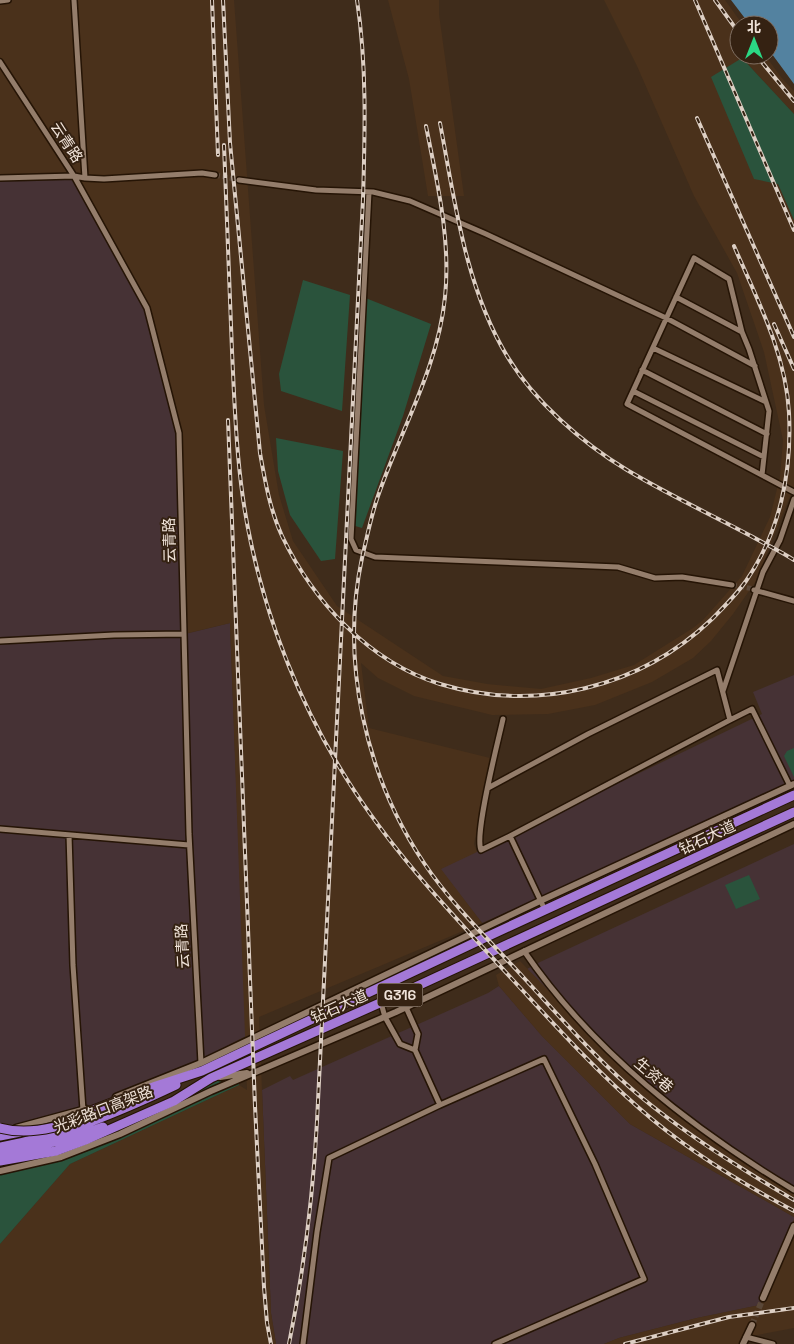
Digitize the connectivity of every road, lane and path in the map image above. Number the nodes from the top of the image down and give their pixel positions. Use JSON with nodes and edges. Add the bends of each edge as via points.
{"nodes":[{"id":1,"x":0,"y":0,"type":"edge"},
{"id":2,"x":8,"y":0,"type":"edge"},
{"id":3,"x":74,"y":0,"type":"edge"},
{"id":4,"x":0,"y":62,"type":"edge"},
{"id":5,"x":215,"y":175,"type":"tunnel mouth"},
{"id":6,"x":74,"y":176,"type":"junction"},
{"id":7,"x":0,"y":178,"type":"edge"},
{"id":8,"x":85,"y":178,"type":"junction"},
{"id":9,"x":239,"y":180,"type":"tunnel mouth"},
{"id":10,"x":369,"y":192,"type":"junction"},
{"id":11,"x":676,"y":297,"type":"junction"},
{"id":12,"x":666,"y":318,"type":"junction"},
{"id":13,"x":742,"y":332,"type":"junction"},
{"id":14,"x":652,"y":348,"type":"junction"},
{"id":15,"x":755,"y":366,"type":"junction"},
{"id":16,"x":642,"y":370,"type":"junction"},
{"id":17,"x":633,"y":390,"type":"junction"},
{"id":18,"x":766,"y":402,"type":"junction"},
{"id":19,"x":767,"y":434,"type":"junction"},
{"id":20,"x":764,"y":457,"type":"junction"},
{"id":21,"x":762,"y":475,"type":"junction"},
{"id":22,"x":794,"y":492,"type":"edge"},
{"id":23,"x":794,"y":499,"type":"edge"},
{"id":24,"x":732,"y":585,"type":"tunnel mouth"},
{"id":25,"x":755,"y":590,"type":"junction"},
{"id":26,"x":794,"y":601,"type":"edge"},
{"id":27,"x":184,"y":634,"type":"junction"},
{"id":28,"x":0,"y":641,"type":"edge"},
{"id":29,"x":723,"y":691,"type":"junction"},
{"id":30,"x":502,"y":719,"type":"dead end"},
{"id":31,"x":730,"y":720,"type":"junction"},
{"id":32,"x":792,"y":785,"type":"edge"},
{"id":33,"x":488,"y":788,"type":"junction"},
{"id":34,"x":794,"y":795,"type":"edge"},
{"id":35,"x":794,"y":812,"type":"edge"},
{"id":36,"x":712,"y":822,"type":"junction"},
{"id":37,"x":794,"y":824,"type":"edge"},
{"id":38,"x":0,"y":829,"type":"edge"},
{"id":39,"x":716,"y":832,"type":"junction"},
{"id":40,"x":68,"y":834,"type":"junction"},
{"id":41,"x":510,"y":836,"type":"junction"},
{"id":42,"x":189,"y":845,"type":"junction"},
{"id":43,"x":540,"y":901,"type":"junction"},
{"id":44,"x":545,"y":911,"type":"junction"},
{"id":45,"x":524,"y":951,"type":"junction"},
{"id":46,"x":400,"y":994,"type":"junction"},
{"id":47,"x":381,"y":1003,"type":"junction"},
{"id":48,"x":406,"y":1007,"type":"junction"},
{"id":49,"x":385,"y":1016,"type":"junction"},
{"id":50,"x":415,"y":1050,"type":"junction"},
{"id":51,"x":202,"y":1067,"type":"junction"},
{"id":52,"x":258,"y":1071,"type":"junction"},
{"id":53,"x":211,"y":1078,"type":"junction"},
{"id":54,"x":172,"y":1086,"type":"junction"},
{"id":55,"x":440,"y":1105,"type":"junction"},
{"id":56,"x":83,"y":1110,"type":"junction"},
{"id":57,"x":72,"y":1118,"type":"junction"},
{"id":58,"x":105,"y":1122,"type":"junction"},
{"id":59,"x":26,"y":1126,"type":"junction"},
{"id":60,"x":0,"y":1130,"type":"edge"},
{"id":61,"x":0,"y":1136,"type":"edge"},
{"id":62,"x":0,"y":1147,"type":"edge"},
{"id":63,"x":56,"y":1151,"type":"junction"},
{"id":64,"x":0,"y":1154,"type":"edge"},
{"id":65,"x":0,"y":1161,"type":"edge"},
{"id":66,"x":28,"y":1165,"type":"junction"},
{"id":67,"x":0,"y":1171,"type":"edge"},
{"id":68,"x":794,"y":1190,"type":"edge"},
{"id":69,"x":794,"y":1226,"type":"edge"},
{"id":70,"x":763,"y":1298,"type":"tunnel mouth"},
{"id":71,"x":752,"y":1325,"type":"tunnel mouth"},
{"id":72,"x":745,"y":1341,"type":"edge"},
{"id":73,"x":303,"y":1344,"type":"edge"},
{"id":74,"x":495,"y":1344,"type":"edge"},
{"id":75,"x":773,"y":1344,"type":"edge"}],
"edges":[{"from":1,"to":2,"type":"street"},
{"from":3,"to":8,"type":"street"},
{"from":4,"to":6,"type":"street","name":"云青路"},
{"from":5,"to":8,"type":"street"},
{"from":6,"to":7,"type":"street"},
{"from":6,"to":8,"type":"street"},
{"from":6,"to":27,"type":"street","name":"云青路","via":[[147,308],[179,434]]},
{"from":9,"to":10,"type":"street","via":[[316,190]]},
{"from":10,"to":12,"type":"street","via":[[410,202],[486,234]]},
{"from":10,"to":24,"type":"street","via":[[351,539],[356,550],[375,556],[618,567],[655,578],[682,577]]},
{"from":11,"to":12,"type":"street"},
{"from":11,"to":13,"type":"street"},
{"from":11,"to":13,"type":"street","via":[[694,258],[729,279]]},
{"from":12,"to":14,"type":"street"},
{"from":12,"to":15,"type":"street"},
{"from":13,"to":15,"type":"street"},
{"from":14,"to":16,"type":"street"},
{"from":14,"to":18,"type":"street"},
{"from":15,"to":18,"type":"street"},
{"from":16,"to":17,"type":"street"},
{"from":16,"to":19,"type":"street"},
{"from":17,"to":20,"type":"street"},
{"from":17,"to":21,"type":"street","via":[[627,404]]},
{"from":18,"to":19,"type":"street","via":[[769,411]]},
{"from":19,"to":20,"type":"street"},
{"from":20,"to":21,"type":"street"},
{"from":21,"to":22,"type":"street"},
{"from":23,"to":25,"type":"street","via":[[780,540]]},
{"from":25,"to":26,"type":"street"},
{"from":25,"to":29,"type":"street"},
{"from":27,"to":28,"type":"street"},
{"from":27,"to":42,"type":"street","name":"云青路"},
{"from":29,"to":31,"type":"street"},
{"from":29,"to":33,"type":"street","via":[[717,670]]},
{"from":30,"to":33,"type":"street"},
{"from":31,"to":32,"type":"street","via":[[752,709]]},
{"from":31,"to":41,"type":"street"},
{"from":32,"to":36,"type":"street"},
{"from":33,"to":41,"type":"street","via":[[479,844],[481,850]]},
{"from":34,"to":39,"type":"highway","name":"钻石大道","number":"G316"},
{"from":35,"to":46,"type":"highway","name":"钻石大道","number":"G316"},
{"from":36,"to":39,"type":"street"},
{"from":36,"to":43,"type":"street"},
{"from":37,"to":45,"type":"street"},
{"from":38,"to":40,"type":"street"},
{"from":39,"to":44,"type":"highway","name":"钻石大道","number":"G316"},
{"from":40,"to":42,"type":"street"},
{"from":40,"to":56,"type":"street"},
{"from":41,"to":43,"type":"street"},
{"from":42,"to":51,"type":"street","name":"云青路"},
{"from":43,"to":44,"type":"street"},
{"from":43,"to":51,"type":"street","via":[[236,1046]]},
{"from":44,"to":51,"type":"highway","name":"钻石大道","number":"G316"},
{"from":45,"to":48,"type":"street"},
{"from":45,"to":68,"type":"street","name":"生资巷","via":[[543,979],[630,1072],[698,1127]]},
{"from":46,"to":47,"type":"highway","name":"钻石大道","number":"G316"},
{"from":46,"to":48,"type":"street"},
{"from":47,"to":49,"type":"street"},
{"from":47,"to":53,"type":"highway","name":"钻石大道","number":"G316"},
{"from":48,"to":49,"type":"street"},
{"from":48,"to":50,"type":"street","via":[[418,1034]]},
{"from":49,"to":50,"type":"street","via":[[400,1044]]},
{"from":49,"to":52,"type":"street"},
{"from":50,"to":55,"type":"street"},
{"from":51,"to":54,"type":"highway","name":"光彩路口高架路"},
{"from":51,"to":56,"type":"street"},
{"from":51,"to":57,"type":"highway","name":"钻石大道","number":"G316"},
{"from":52,"to":53,"type":"street"},
{"from":52,"to":66,"type":"street","via":[[120,1134],[61,1157]]},
{"from":53,"to":58,"type":"highway","name":"光彩路口高架路"},
{"from":53,"to":63,"type":"highway","name":"钻石大道","number":"G316","via":[[174,1101]]},
{"from":54,"to":58,"type":"highway","name":"光彩路口高架路"},
{"from":54,"to":60,"type":"highway","bridge":true,"via":[[69,1123],[24,1132]]},
{"from":55,"to":73,"type":"street","via":[[329,1158]]},
{"from":55,"to":74,"type":"street","via":[[544,1059],[595,1164],[644,1279]]},
{"from":56,"to":59,"type":"street"},
{"from":57,"to":59,"type":"street"},
{"from":57,"to":61,"type":"highway","name":"钻石大道","number":"G316"},
{"from":58,"to":62,"type":"highway","name":"光彩路口高架路"},
{"from":58,"to":64,"type":"highway","name":"光彩路口高架路","via":[[71,1138]]},
{"from":59,"to":60,"type":"street"},
{"from":63,"to":65,"type":"highway","name":"钻石大道","number":"G316"},
{"from":63,"to":66,"type":"street"},
{"from":66,"to":67,"type":"street"},
{"from":69,"to":70,"type":"street"},
{"from":71,"to":72,"type":"street"},
{"from":72,"to":75,"type":"street"}]}
